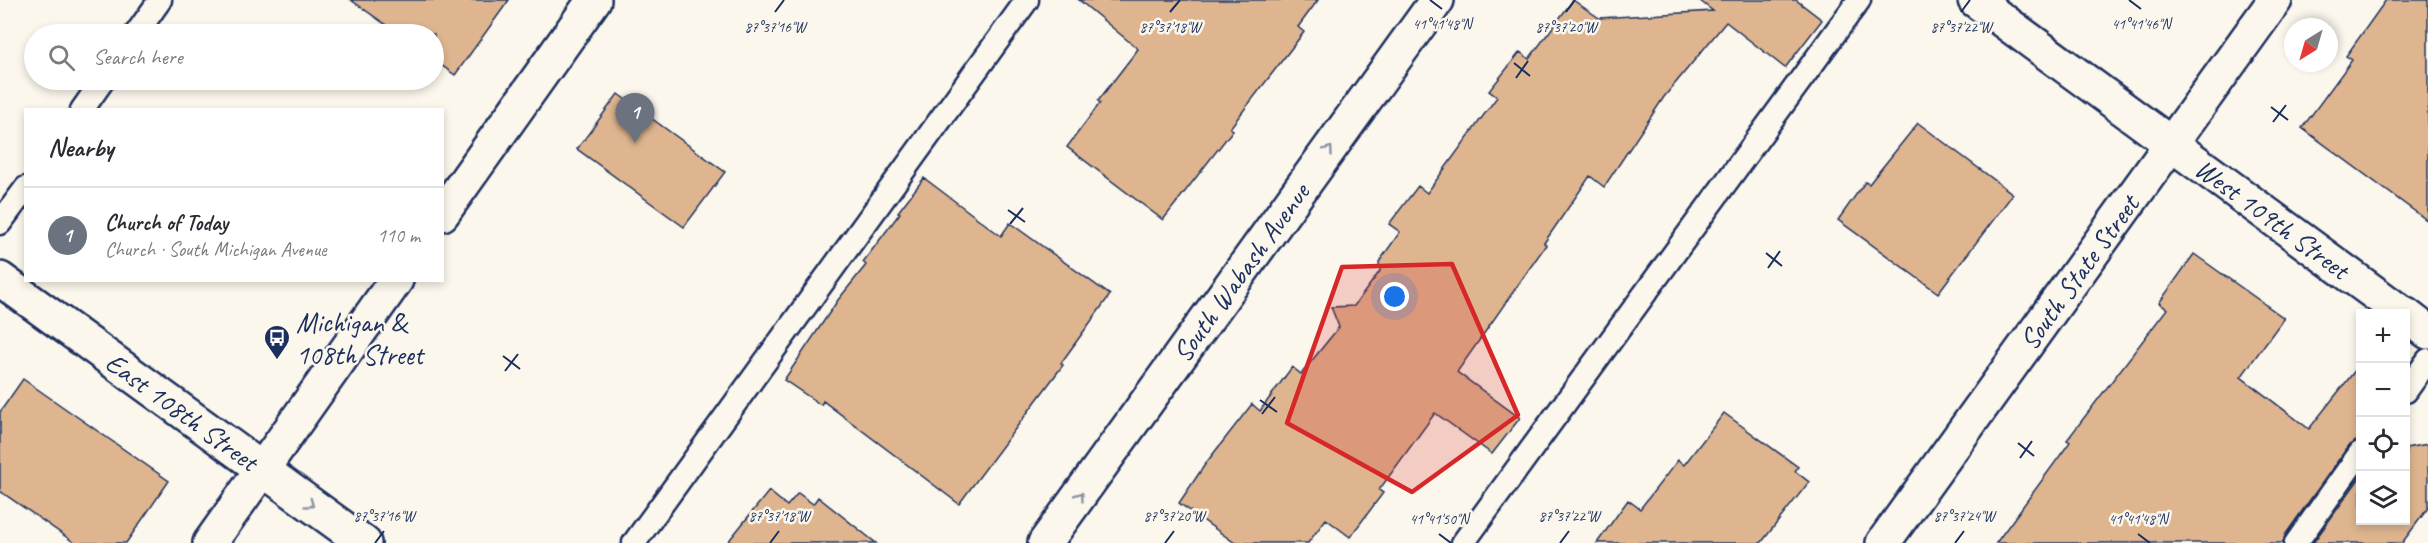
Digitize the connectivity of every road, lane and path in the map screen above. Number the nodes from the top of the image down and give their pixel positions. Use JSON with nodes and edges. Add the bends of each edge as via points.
{"nodes":[{"id":1,"x":160,"y":0,"type":"edge"},
{"id":2,"x":594,"y":0,"type":"edge"},
{"id":3,"x":1027,"y":0,"type":"edge"},
{"id":4,"x":1437,"y":0,"type":"edge"},
{"id":5,"x":1859,"y":0,"type":"edge"},
{"id":6,"x":1975,"y":0,"type":"edge"},
{"id":7,"x":2275,"y":0,"type":"edge"},
{"id":8,"x":143,"y":24,"type":"edge"},
{"id":9,"x":96,"y":90,"type":"edge"},
{"id":10,"x":83,"y":108,"type":"edge"},
{"id":11,"x":2172,"y":142,"type":"junction"},
{"id":12,"x":24,"y":191,"type":"edge"},
{"id":13,"x":444,"y":211,"type":"edge"},
{"id":14,"x":0,"y":223,"type":"edge"},
{"id":15,"x":0,"y":279,"type":"edge"},
{"id":16,"x":395,"y":282,"type":"edge"},
{"id":17,"x":2397,"y":309,"type":"edge"},
{"id":18,"x":2410,"y":318,"type":"edge"},
{"id":19,"x":2428,"y":332,"type":"edge"},
{"id":20,"x":2428,"y":360,"type":"edge"},
{"id":21,"x":2410,"y":385,"type":"edge"},
{"id":22,"x":2356,"y":460,"type":"edge"},
{"id":23,"x":262,"y":469,"type":"junction"},
{"id":24,"x":210,"y":543,"type":"edge"},
{"id":25,"x":364,"y":543,"type":"edge"},
{"id":26,"x":634,"y":543,"type":"edge"},
{"id":27,"x":1046,"y":543,"type":"edge"},
{"id":28,"x":1464,"y":543,"type":"edge"},
{"id":29,"x":1883,"y":543,"type":"edge"},
{"id":30,"x":2296,"y":543,"type":"edge"}],
"edges":[{"from":1,"to":8,"type":"lane"},
{"from":2,"to":13,"type":"street"},
{"from":3,"to":26,"type":"lane"},
{"from":27,"to":4,"type":"street","name":"South Wabash Avenue","one_way":true},
{"from":5,"to":28,"type":"lane"},
{"from":6,"to":11,"type":"street","name":"West 109th Street"},
{"from":7,"to":11,"type":"street","name":"South State Street"},
{"from":9,"to":10,"type":"lane"},
{"from":11,"to":17,"type":"street","name":"West 109th Street"},
{"from":11,"to":29,"type":"street","name":"South State Street"},
{"from":12,"to":14,"type":"lane"},
{"from":15,"to":23,"type":"street","name":"East 108th Street"},
{"from":16,"to":23,"type":"street"},
{"from":18,"to":19,"type":"street","name":"West 109th Street"},
{"from":20,"to":21,"type":"lane"},
{"from":22,"to":30,"type":"lane"},
{"from":23,"to":24,"type":"street"},
{"from":23,"to":25,"type":"street","name":"East 108th Street","one_way":true}]}
